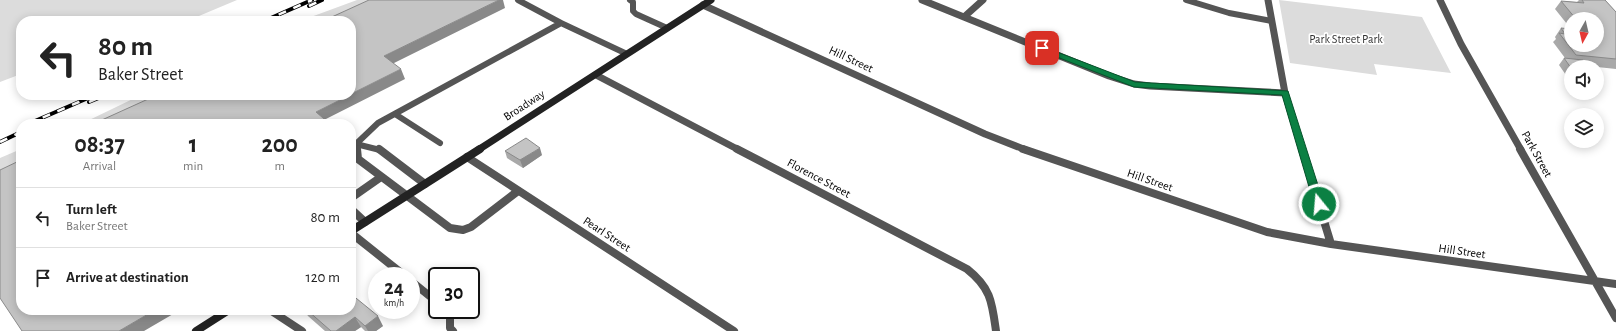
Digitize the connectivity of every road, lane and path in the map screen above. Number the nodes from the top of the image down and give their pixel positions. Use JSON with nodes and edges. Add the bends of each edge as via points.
{"nodes":[{"id":1,"x":518,"y":0,"type":"edge"},
{"id":2,"x":630,"y":0,"type":"edge"},
{"id":3,"x":711,"y":0,"type":"edge"},
{"id":4,"x":922,"y":0,"type":"edge"},
{"id":5,"x":983,"y":0,"type":"edge"},
{"id":6,"x":1186,"y":0,"type":"edge"},
{"id":7,"x":1268,"y":0,"type":"edge"},
{"id":8,"x":1440,"y":0,"type":"edge"},
{"id":9,"x":703,"y":5,"type":"junction"},
{"id":10,"x":964,"y":17,"type":"junction"},
{"id":11,"x":1272,"y":21,"type":"junction"},
{"id":12,"x":561,"y":23,"type":"junction"},
{"id":13,"x":667,"y":28,"type":"junction"},
{"id":14,"x":627,"y":54,"type":"junction"},
{"id":15,"x":596,"y":75,"type":"junction"},
{"id":16,"x":1285,"y":93,"type":"junction"},
{"id":17,"x":395,"y":114,"type":"junction"},
{"id":18,"x":440,"y":143,"type":"dead end"},
{"id":19,"x":356,"y":144,"type":"junction"},
{"id":20,"x":467,"y":157,"type":"junction"},
{"id":21,"x":381,"y":177,"type":"junction"},
{"id":22,"x":425,"y":184,"type":"junction"},
{"id":23,"x":518,"y":191,"type":"junction"},
{"id":24,"x":356,"y":193,"type":"edge"},
{"id":25,"x":405,"y":196,"type":"junction"},
{"id":26,"x":356,"y":214,"type":"edge"},
{"id":27,"x":365,"y":222,"type":"junction"},
{"id":28,"x":356,"y":228,"type":"edge"},
{"id":29,"x":356,"y":236,"type":"edge"},
{"id":30,"x":1331,"y":244,"type":"junction"},
{"id":31,"x":394,"y":267,"type":"edge"},
{"id":32,"x":1595,"y":281,"type":"junction"},
{"id":33,"x":1616,"y":284,"type":"edge"},
{"id":34,"x":420,"y":288,"type":"edge"},
{"id":35,"x":428,"y":295,"type":"edge"},
{"id":36,"x":221,"y":315,"type":"edge"},
{"id":37,"x":281,"y":315,"type":"edge"},
{"id":38,"x":1616,"y":318,"type":"edge"},
{"id":39,"x":450,"y":319,"type":"edge"},
{"id":40,"x":196,"y":331,"type":"edge"},
{"id":41,"x":302,"y":331,"type":"edge"},
{"id":42,"x":453,"y":331,"type":"edge"},
{"id":43,"x":734,"y":331,"type":"edge"},
{"id":44,"x":996,"y":331,"type":"edge"}],
"edges":[{"from":1,"to":12,"type":"lane"},
{"from":2,"to":13,"type":"lane","via":[[634,2],[636,14]]},
{"from":3,"to":9,"type":"street","name":"Broadway"},
{"from":4,"to":10,"type":"street"},
{"from":5,"to":10,"type":"street"},
{"from":6,"to":11,"type":"lane","via":[[1229,13]]},
{"from":7,"to":11,"type":"street"},
{"from":8,"to":32,"type":"street","name":"Park Street","via":[[1461,44]]},
{"from":9,"to":13,"type":"street","name":"Broadway"},
{"from":9,"to":30,"type":"street","name":"Hill Street","via":[[1015,146],[1267,232]]},
{"from":10,"to":16,"type":"street","via":[[1134,84]]},
{"from":11,"to":16,"type":"street"},
{"from":12,"to":14,"type":"lane"},
{"from":12,"to":17,"type":"lane"},
{"from":13,"to":14,"type":"street","name":"Broadway"},
{"from":14,"to":15,"type":"street","name":"Broadway"},
{"from":15,"to":20,"type":"street","name":"Broadway"},
{"from":15,"to":44,"type":"street","name":"Florence Street","via":[[967,269],[980,278],[987,287]]},
{"from":16,"to":30,"type":"street"},
{"from":17,"to":18,"type":"lane"},
{"from":17,"to":19,"type":"lane","via":[[369,130]]},
{"from":19,"to":21,"type":"lane","via":[[358,159]]},
{"from":19,"to":22,"type":"lane","via":[[378,148]]},
{"from":20,"to":22,"type":"street","name":"Broadway"},
{"from":20,"to":23,"type":"street","name":"Pearl Street"},
{"from":21,"to":24,"type":"lane"},
{"from":21,"to":25,"type":"lane"},
{"from":22,"to":25,"type":"street","name":"Broadway"},
{"from":23,"to":25,"type":"lane","via":[[471,227],[463,230],[450,228]]},
{"from":23,"to":43,"type":"street","name":"Pearl Street"},
{"from":25,"to":27,"type":"street","name":"Broadway"},
{"from":26,"to":27,"type":"lane"},
{"from":27,"to":28,"type":"street","name":"Broadway"},
{"from":29,"to":31,"type":"lane"},
{"from":30,"to":32,"type":"street","name":"Hill Street"},
{"from":32,"to":33,"type":"street","name":"Hill Street"},
{"from":32,"to":38,"type":"street","name":"Park Street"},
{"from":34,"to":35,"type":"lane"},
{"from":36,"to":40,"type":"street"},
{"from":37,"to":41,"type":"lane"},
{"from":39,"to":42,"type":"lane","via":[[450,328]]}]}
